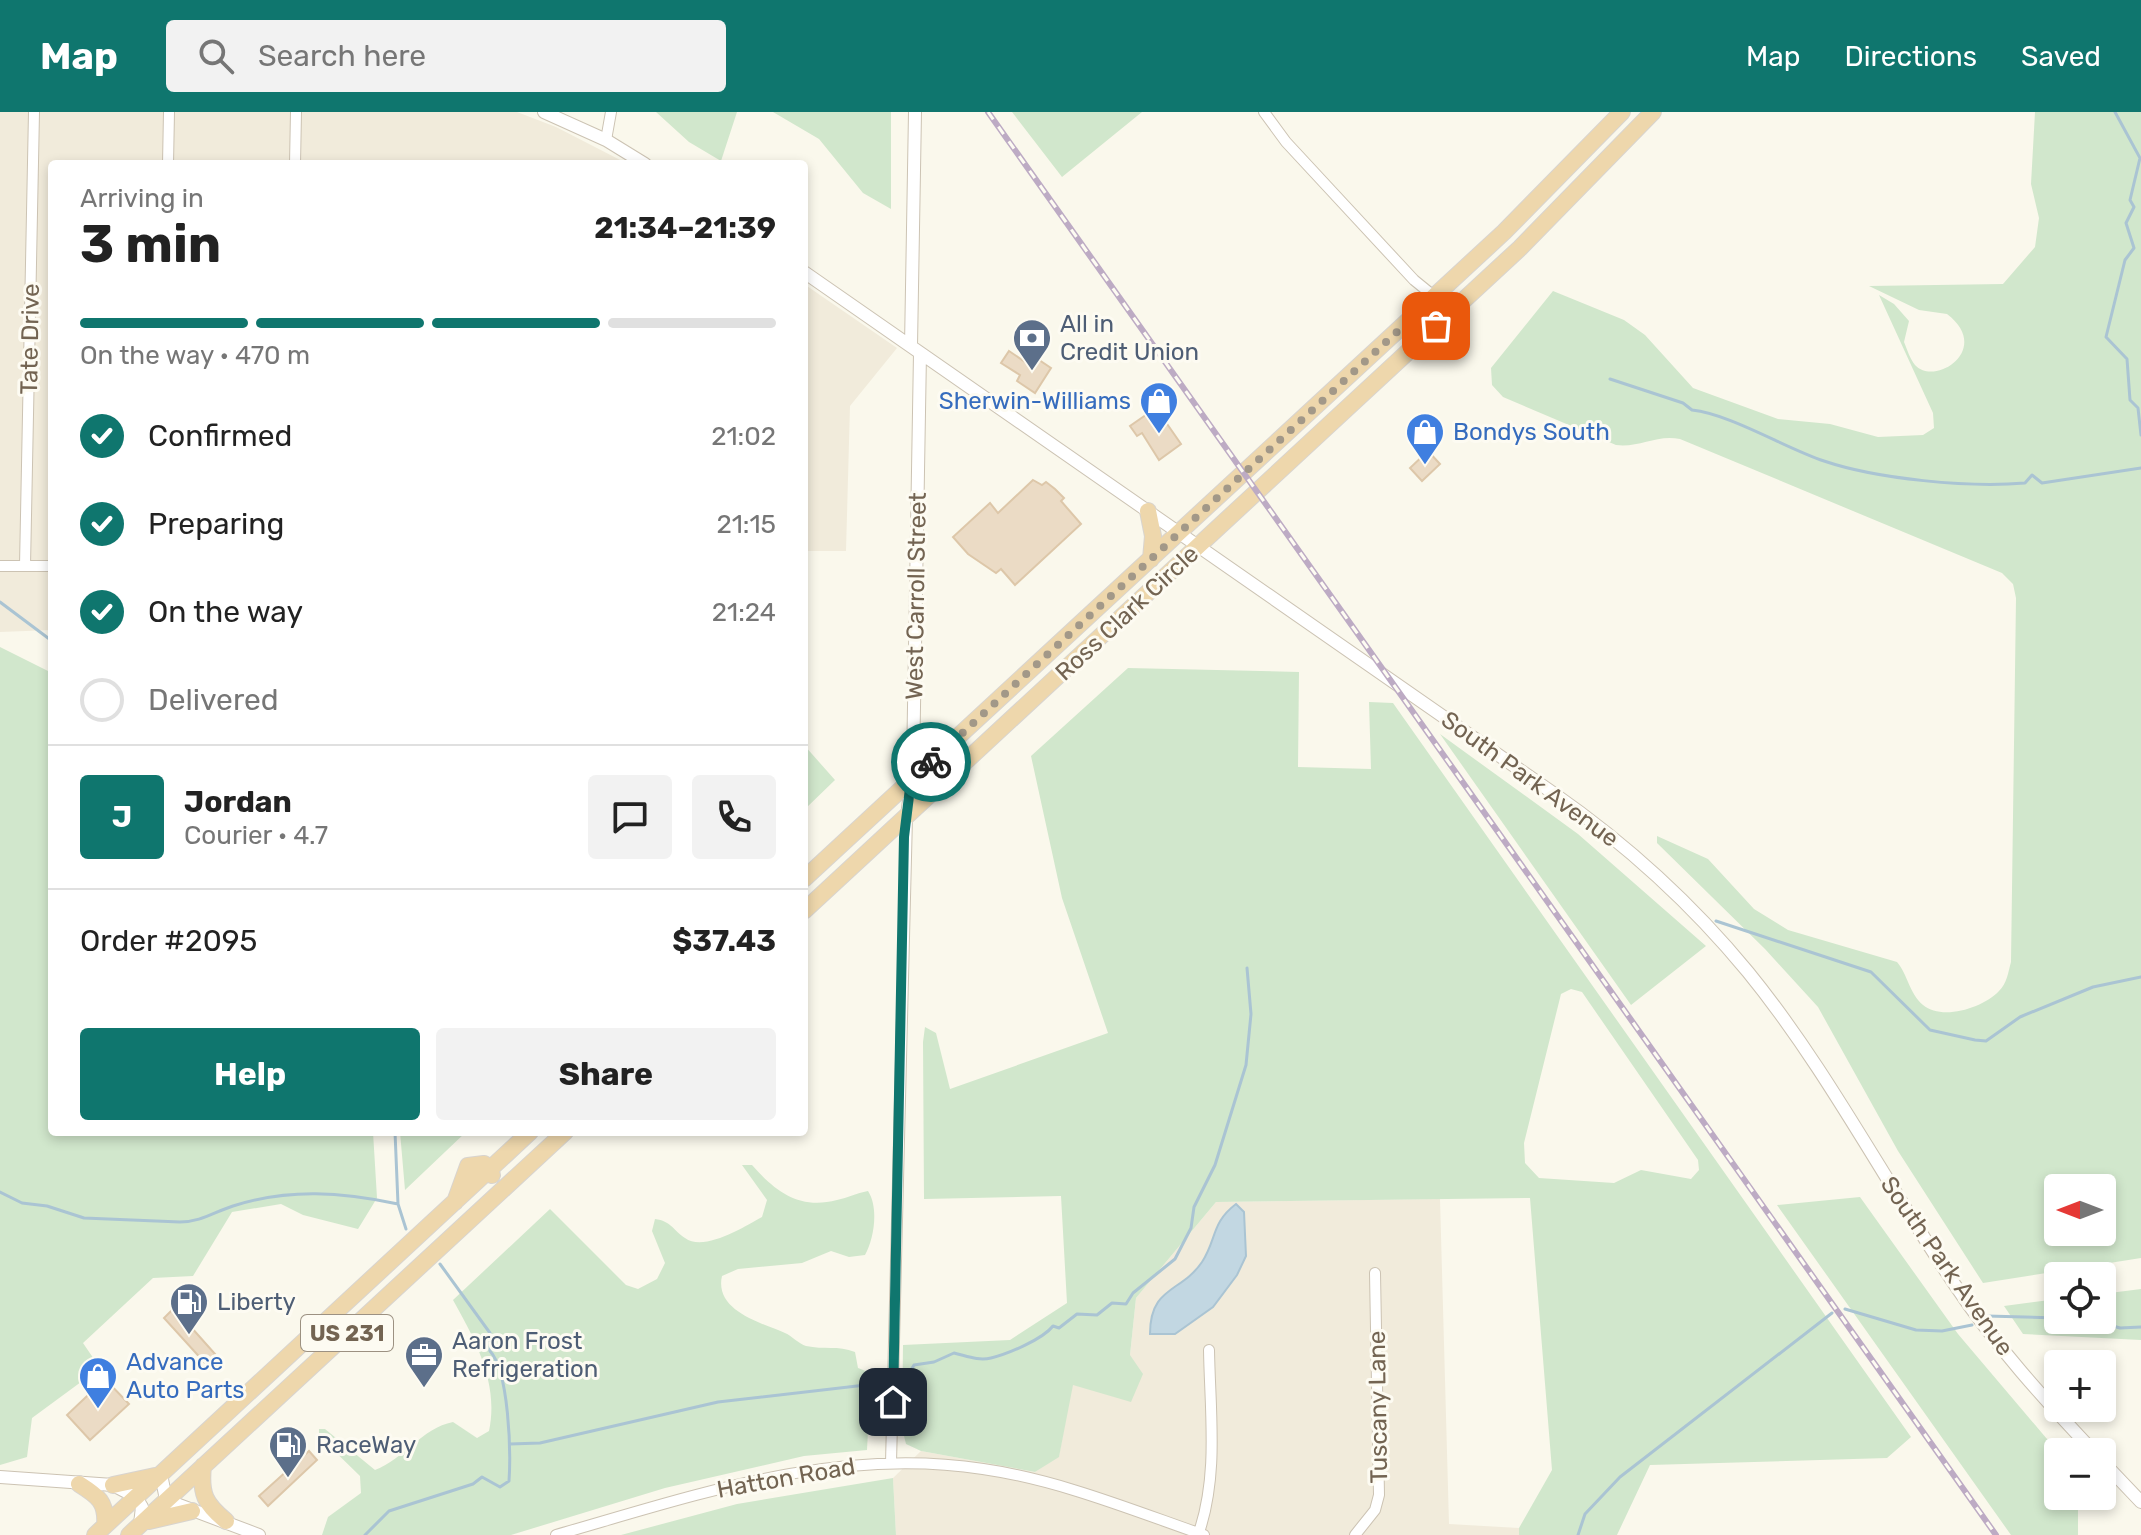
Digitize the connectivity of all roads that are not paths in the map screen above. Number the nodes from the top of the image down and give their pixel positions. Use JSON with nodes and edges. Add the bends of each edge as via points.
{"nodes":[{"id":1,"x":34,"y":112,"type":"edge"},
{"id":2,"x":169,"y":112,"type":"edge"},
{"id":3,"x":296,"y":112,"type":"edge"},
{"id":4,"x":544,"y":112,"type":"edge"},
{"id":5,"x":611,"y":112,"type":"edge"},
{"id":6,"x":915,"y":112,"type":"edge"},
{"id":7,"x":1264,"y":112,"type":"edge"},
{"id":8,"x":1622,"y":112,"type":"edge"},
{"id":9,"x":1649,"y":114,"type":"edge"},
{"id":10,"x":606,"y":140,"type":"junction"},
{"id":11,"x":168,"y":160,"type":"edge"},
{"id":12,"x":295,"y":160,"type":"edge"},
{"id":13,"x":638,"y":160,"type":"edge"},
{"id":14,"x":1552,"y":185,"type":"junction"},
{"id":15,"x":1569,"y":201,"type":"junction"},
{"id":16,"x":808,"y":275,"type":"edge"},
{"id":17,"x":1437,"y":295,"type":"junction"},
{"id":18,"x":1452,"y":311,"type":"junction"},
{"id":19,"x":916,"y":350,"type":"junction"},
{"id":20,"x":1148,"y":511,"type":"junction"},
{"id":21,"x":1179,"y":533,"type":"junction"},
{"id":22,"x":1198,"y":547,"type":"junction"},
{"id":23,"x":1151,"y":559,"type":"junction"},
{"id":24,"x":0,"y":566,"type":"edge"},
{"id":25,"x":25,"y":566,"type":"junction"},
{"id":26,"x":48,"y":566,"type":"edge"},
{"id":27,"x":1099,"y":607,"type":"junction"},
{"id":28,"x":1115,"y":624,"type":"junction"},
{"id":29,"x":994,"y":704,"type":"junction"},
{"id":30,"x":1010,"y":721,"type":"junction"},
{"id":31,"x":913,"y":746,"type":"junction"},
{"id":32,"x":940,"y":754,"type":"junction"},
{"id":33,"x":911,"y":780,"type":"junction"},
{"id":34,"x":907,"y":817,"type":"junction"},
{"id":35,"x":808,"y":875,"type":"edge"},
{"id":36,"x":808,"y":907,"type":"edge"},
{"id":37,"x":526,"y":1136,"type":"edge"},
{"id":38,"x":561,"y":1136,"type":"edge"},
{"id":39,"x":490,"y":1169,"type":"junction"},
{"id":40,"x":492,"y":1200,"type":"junction"},
{"id":41,"x":1375,"y":1273,"type":"dead end"},
{"id":42,"x":1209,"y":1350,"type":"dead end"},
{"id":43,"x":2082,"y":1438,"type":"edge"},
{"id":44,"x":891,"y":1463,"type":"junction"},
{"id":45,"x":203,"y":1466,"type":"junction"},
{"id":46,"x":161,"y":1474,"type":"junction"},
{"id":47,"x":2116,"y":1476,"type":"edge"},
{"id":48,"x":0,"y":1477,"type":"edge"},
{"id":49,"x":79,"y":1484,"type":"junction"},
{"id":50,"x":113,"y":1485,"type":"junction"},
{"id":51,"x":136,"y":1497,"type":"junction"},
{"id":52,"x":166,"y":1500,"type":"junction"},
{"id":53,"x":2141,"y":1502,"type":"edge"},
{"id":54,"x":192,"y":1511,"type":"junction"},
{"id":55,"x":226,"y":1521,"type":"junction"},
{"id":56,"x":100,"y":1530,"type":"edge"},
{"id":57,"x":134,"y":1530,"type":"edge"},
{"id":58,"x":1200,"y":1534,"type":"edge"},
{"id":59,"x":259,"y":1535,"type":"edge"},
{"id":60,"x":556,"y":1535,"type":"edge"},
{"id":61,"x":1356,"y":1535,"type":"edge"}],
"edges":[{"from":1,"to":25,"type":"street","name":"Tate Drive"},
{"from":2,"to":11,"type":"street"},
{"from":3,"to":12,"type":"street"},
{"from":4,"to":10,"type":"street"},
{"from":5,"to":10,"type":"street"},
{"from":6,"to":19,"type":"street","name":"West Carroll Street"},
{"from":7,"to":17,"type":"street","via":[[1414,280]]},
{"from":8,"to":14,"type":"highway","name":"Ross Clark Circle"},
{"from":9,"to":15,"type":"highway","name":"Ross Clark Circle"},
{"from":10,"to":13,"type":"street"},
{"from":14,"to":15,"type":"highway"},
{"from":14,"to":17,"type":"highway","name":"Ross Clark Circle"},
{"from":15,"to":18,"type":"highway","name":"Ross Clark Circle"},
{"from":16,"to":19,"type":"street","name":"South Park Avenue"},
{"from":17,"to":18,"type":"street"},
{"from":17,"to":21,"type":"highway","name":"Ross Clark Circle"},
{"from":18,"to":22,"type":"highway","name":"Ross Clark Circle"},
{"from":19,"to":20,"type":"street","name":"South Park Avenue"},
{"from":19,"to":31,"type":"street","name":"West Carroll Street"},
{"from":20,"to":21,"type":"street","name":"South Park Avenue"},
{"from":20,"to":23,"type":"highway"},
{"from":21,"to":22,"type":"street","name":"South Park Avenue"},
{"from":21,"to":23,"type":"highway","name":"Ross Clark Circle"},
{"from":22,"to":28,"type":"highway","name":"Ross Clark Circle"},
{"from":22,"to":43,"type":"street","name":"South Park Avenue","via":[[1578,810],[1685,903],[1783,1018],[1984,1325]]},
{"from":23,"to":27,"type":"highway","name":"Ross Clark Circle"},
{"from":24,"to":25,"type":"street"},
{"from":25,"to":26,"type":"street"},
{"from":27,"to":28,"type":"highway"},
{"from":27,"to":29,"type":"highway","name":"Ross Clark Circle"},
{"from":28,"to":30,"type":"highway","name":"Ross Clark Circle"},
{"from":29,"to":30,"type":"highway"},
{"from":29,"to":32,"type":"highway","name":"Ross Clark Circle"},
{"from":30,"to":34,"type":"highway","name":"Ross Clark Circle"},
{"from":31,"to":32,"type":"highway"},
{"from":31,"to":33,"type":"street","name":"West Carroll Street"},
{"from":32,"to":33,"type":"highway","name":"Ross Clark Circle"},
{"from":33,"to":34,"type":"street","name":"West Carroll Street"},
{"from":33,"to":35,"type":"highway","name":"Ross Clark Circle"},
{"from":34,"to":36,"type":"highway","name":"Ross Clark Circle"},
{"from":34,"to":44,"type":"street","name":"West Carroll Street"},
{"from":37,"to":39,"type":"highway","number":"US 231"},
{"from":38,"to":40,"type":"highway","number":"US 231"},
{"from":39,"to":40,"type":"highway"},
{"from":39,"to":46,"type":"highway","number":"US 231"},
{"from":40,"to":45,"type":"highway","number":"US 231"},
{"from":41,"to":61,"type":"street","name":"Tuscany Lane","via":[[1379,1495],[1375,1510]]},
{"from":42,"to":58,"type":"street","via":[[1212,1477]]},
{"from":44,"to":58,"type":"street","name":"Hatton Road","via":[[1008,1473]]},
{"from":44,"to":60,"type":"street","name":"Hatton Road","via":[[776,1475]]},
{"from":45,"to":52,"type":"highway","number":"US 231"},
{"from":45,"to":55,"type":"highway","via":[[204,1500]]},
{"from":46,"to":50,"type":"highway"},
{"from":46,"to":51,"type":"highway","number":"US 231"},
{"from":46,"to":52,"type":"street"},
{"from":47,"to":53,"type":"street"},
{"from":48,"to":49,"type":"street"},
{"from":49,"to":50,"type":"street"},
{"from":49,"to":56,"type":"highway","via":[[104,1504]]},
{"from":50,"to":51,"type":"street"},
{"from":51,"to":56,"type":"highway","number":"US 231"},
{"from":51,"to":57,"type":"street","via":[[142,1507]]},
{"from":52,"to":54,"type":"street"},
{"from":52,"to":57,"type":"highway","number":"US 231"},
{"from":54,"to":55,"type":"street"},
{"from":54,"to":57,"type":"highway","via":[[163,1514]]},
{"from":55,"to":59,"type":"street"}]}
